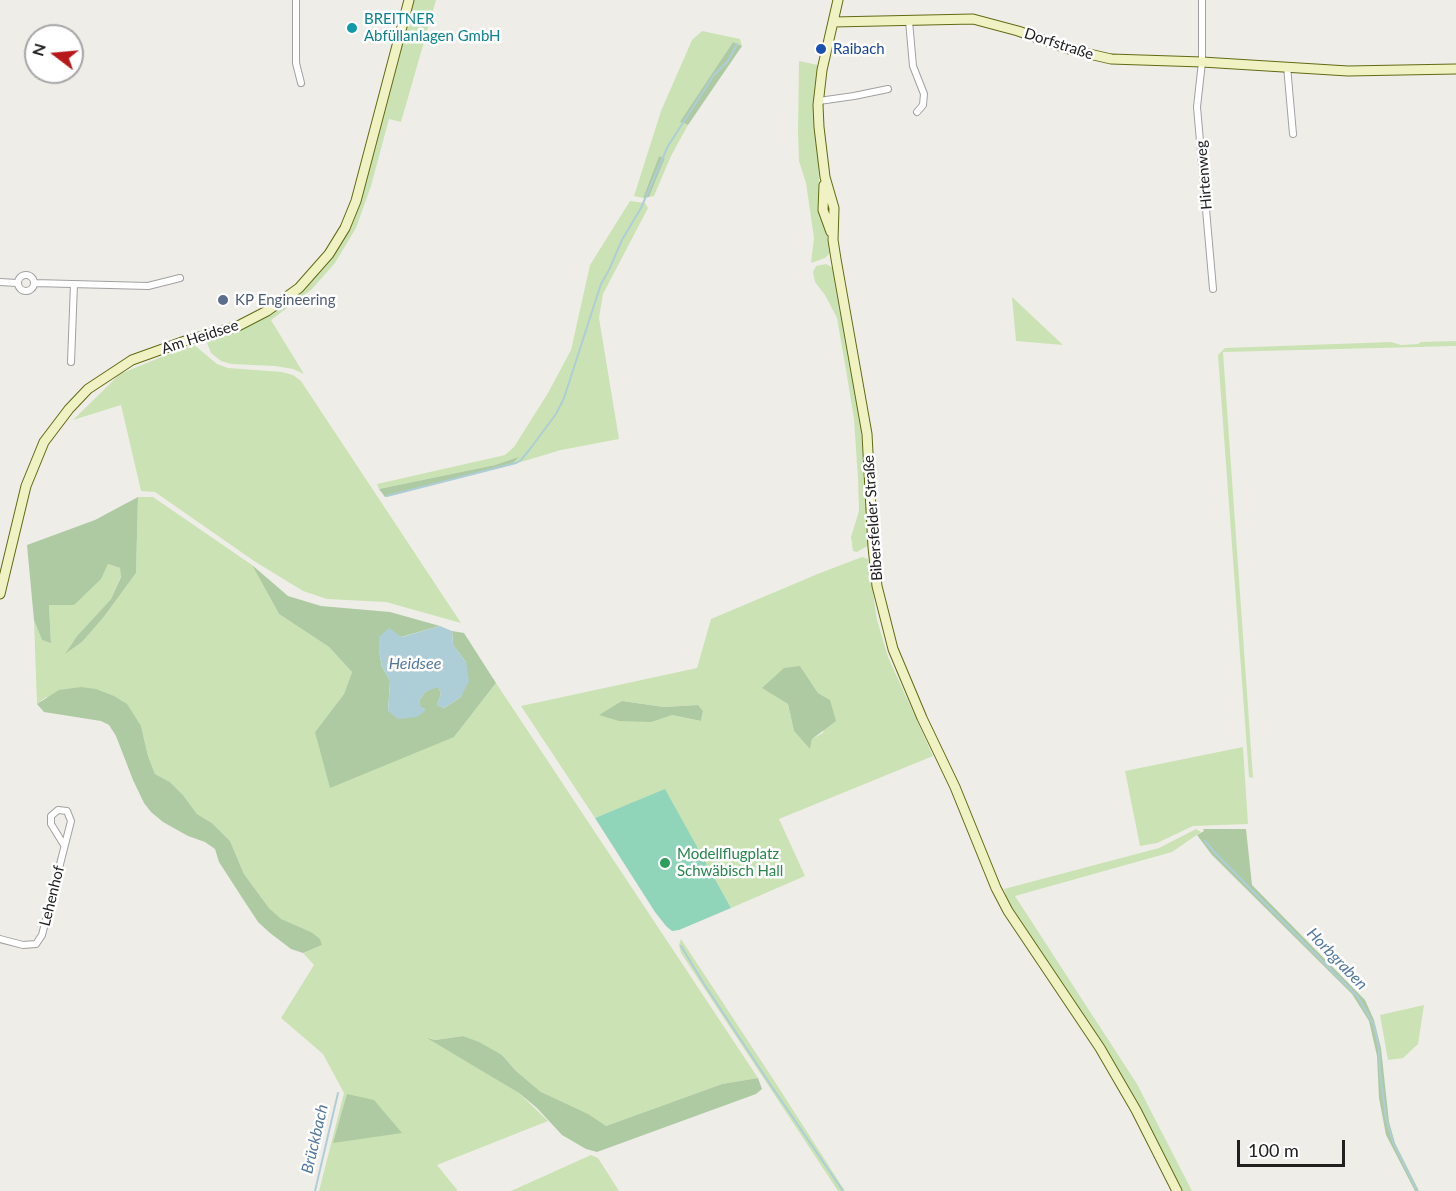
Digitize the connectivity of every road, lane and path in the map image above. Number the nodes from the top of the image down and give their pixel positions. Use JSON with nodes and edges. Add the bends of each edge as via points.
{"nodes":[{"id":1,"x":296,"y":0,"type":"edge"},
{"id":2,"x":409,"y":0,"type":"edge"},
{"id":3,"x":838,"y":0,"type":"edge"},
{"id":4,"x":1202,"y":0,"type":"edge"},
{"id":5,"x":909,"y":21,"type":"junction"},
{"id":6,"x":832,"y":22,"type":"junction"},
{"id":7,"x":1202,"y":62,"type":"junction"},
{"id":8,"x":1287,"y":66,"type":"junction"},
{"id":9,"x":1456,"y":69,"type":"edge"},
{"id":10,"x":301,"y":83,"type":"dead end"},
{"id":11,"x":888,"y":89,"type":"dead end"},
{"id":12,"x":819,"y":101,"type":"junction"},
{"id":13,"x":916,"y":112,"type":"dead end"},
{"id":14,"x":1293,"y":134,"type":"dead end"},
{"id":15,"x":180,"y":278,"type":"dead end"},
{"id":16,"x":0,"y":282,"type":"edge"},
{"id":17,"x":17,"y":283,"type":"junction"},
{"id":18,"x":34,"y":283,"type":"junction"},
{"id":19,"x":74,"y":284,"type":"junction"},
{"id":20,"x":1213,"y":289,"type":"dead end"},
{"id":21,"x":71,"y":362,"type":"dead end"},
{"id":22,"x":1,"y":583,"type":"edge"},
{"id":23,"x":0,"y":594,"type":"edge"},
{"id":24,"x":64,"y":845,"type":"junction"},
{"id":25,"x":0,"y":939,"type":"edge"},
{"id":26,"x":1177,"y":1191,"type":"edge"}],
"edges":[{"from":1,"to":10,"type":"street","via":[[296,63]]},
{"from":2,"to":22,"type":"street","name":"Am Heidsee","via":[[356,201],[328,254],[299,288],[267,311],[238,326],[132,360],[95,384],[69,409],[44,442],[26,486]]},
{"from":3,"to":6,"type":"street","name":"Bibersfelder Straße"},
{"from":4,"to":7,"type":"street","name":"Hirtenweg"},
{"from":5,"to":6,"type":"street","name":"Dorfstraße"},
{"from":5,"to":7,"type":"street","name":"Dorfstraße","via":[[983,20],[1111,59]]},
{"from":5,"to":13,"type":"street","via":[[913,66],[924,94],[923,105]]},
{"from":6,"to":12,"type":"street","name":"Bibersfelder Straße"},
{"from":7,"to":8,"type":"street","name":"Dorfstraße"},
{"from":7,"to":20,"type":"street","name":"Hirtenweg","via":[[1197,107]]},
{"from":8,"to":9,"type":"street","name":"Dorfstraße","via":[[1357,71]]},
{"from":8,"to":14,"type":"street"},
{"from":11,"to":12,"type":"street"},
{"from":12,"to":26,"type":"street","name":"Bibersfelder Straße","via":[[825,177],[823,210],[833,240],[867,434],[877,586],[893,649],[1008,911],[1100,1048]]},
{"from":15,"to":19,"type":"street","via":[[148,286]]},
{"from":16,"to":17,"type":"street"},
{"from":17,"to":18,"type":"street","via":[[21,276],[28,275]]},
{"from":17,"to":18,"type":"street","via":[[26,292]]},
{"from":18,"to":19,"type":"street"},
{"from":19,"to":21,"type":"street"},
{"from":22,"to":23,"type":"street","name":"Am Heidsee"},
{"from":24,"to":24,"type":"street","name":"Lehenhof","via":[[51,824],[51,816],[58,810],[66,811],[70,821]]},
{"from":24,"to":25,"type":"street","name":"Lehenhof","via":[[42,935],[36,944]]}]}
